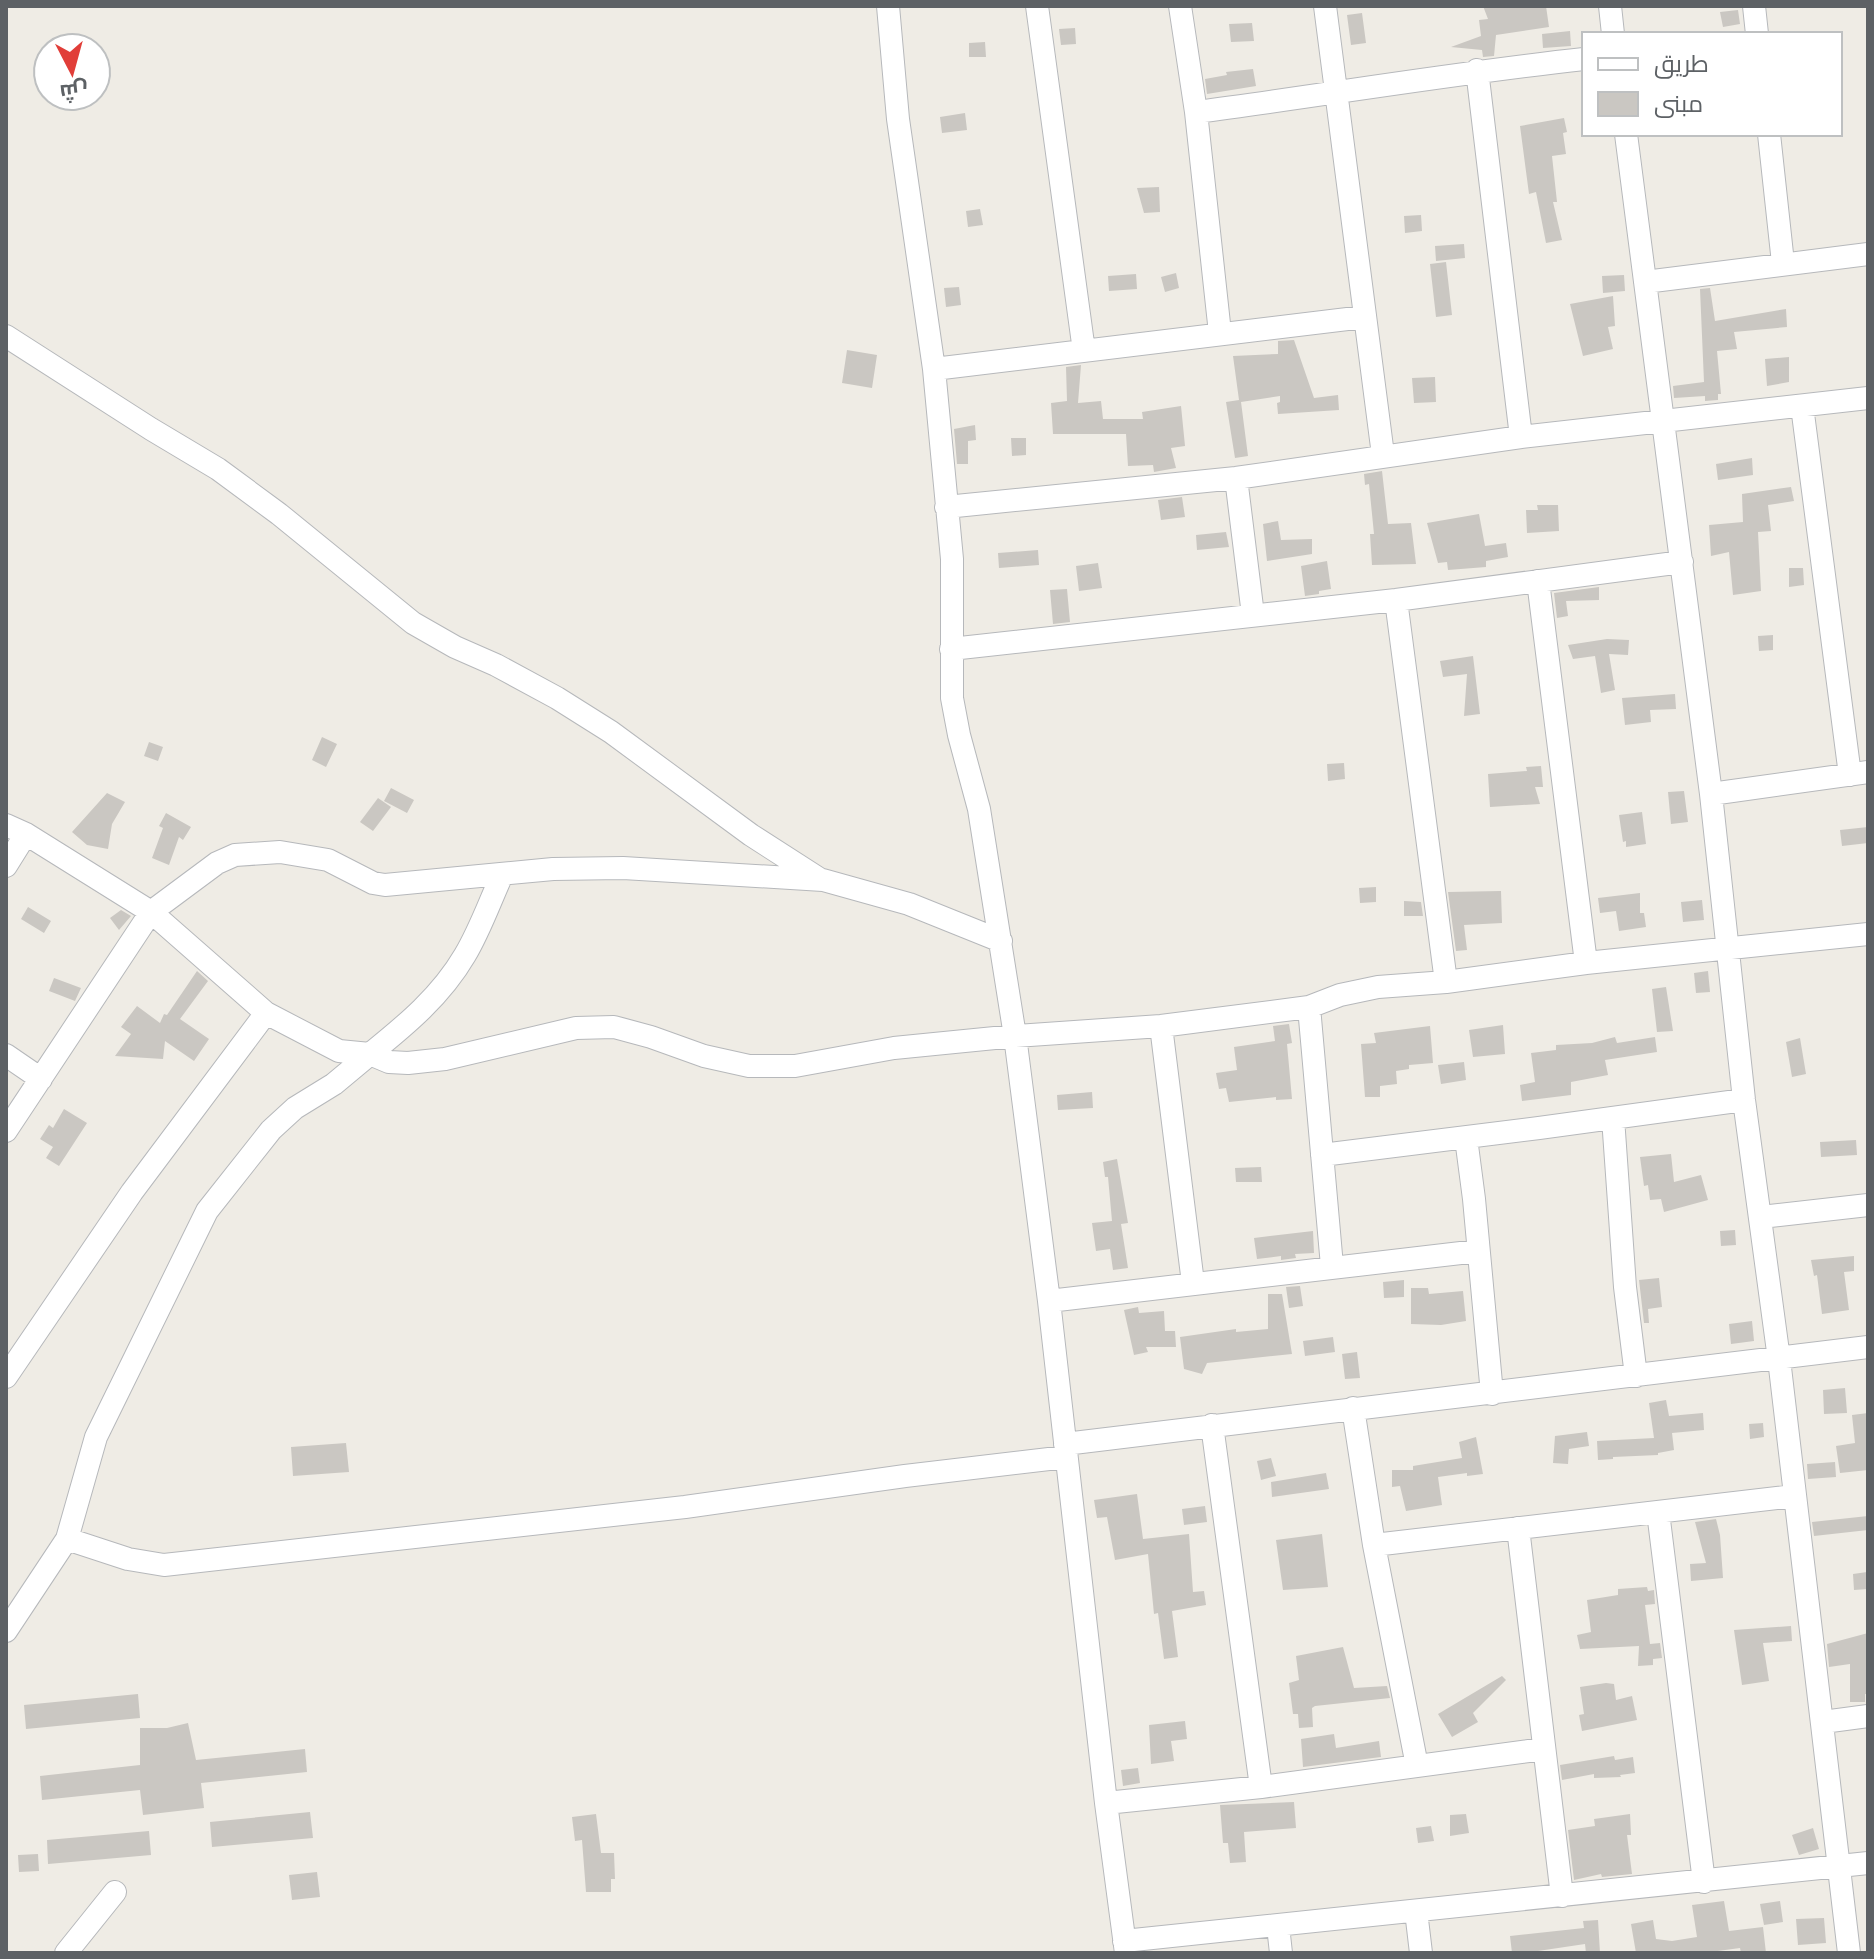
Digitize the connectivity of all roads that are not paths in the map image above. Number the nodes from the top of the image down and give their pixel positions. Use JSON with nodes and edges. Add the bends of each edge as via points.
{"nodes":[{"id":1,"x":888,"y":6,"type":"edge"},
{"id":2,"x":1037,"y":6,"type":"edge"},
{"id":3,"x":1180,"y":6,"type":"edge"},
{"id":4,"x":1325,"y":6,"type":"edge"},
{"id":5,"x":1610,"y":6,"type":"edge"},
{"id":6,"x":1754,"y":6,"type":"edge"},
{"id":7,"x":1613,"y":32,"type":"edge"},
{"id":8,"x":1757,"y":32,"type":"edge"},
{"id":9,"x":1582,"y":59,"type":"edge"},
{"id":10,"x":1477,"y":70,"type":"junction"},
{"id":11,"x":1335,"y":94,"type":"junction"},
{"id":12,"x":1196,"y":112,"type":"junction"},
{"id":13,"x":1626,"y":136,"type":"edge"},
{"id":14,"x":1769,"y":136,"type":"edge"},
{"id":15,"x":1868,"y":254,"type":"edge"},
{"id":16,"x":1783,"y":263,"type":"junction"},
{"id":17,"x":1645,"y":282,"type":"junction"},
{"id":18,"x":1364,"y":317,"type":"junction"},
{"id":19,"x":1220,"y":333,"type":"junction"},
{"id":20,"x":6,"y":336,"type":"edge"},
{"id":21,"x":1084,"y":351,"type":"junction"},
{"id":22,"x":934,"y":369,"type":"junction"},
{"id":23,"x":1868,"y":398,"type":"edge"},
{"id":24,"x":1802,"y":406,"type":"junction"},
{"id":25,"x":1664,"y":420,"type":"junction"},
{"id":26,"x":1521,"y":437,"type":"junction"},
{"id":27,"x":1383,"y":455,"type":"junction"},
{"id":28,"x":1236,"y":478,"type":"junction"},
{"id":29,"x":946,"y":507,"type":"junction"},
{"id":30,"x":1682,"y":562,"type":"junction"},
{"id":31,"x":1538,"y":581,"type":"junction"},
{"id":32,"x":1396,"y":600,"type":"junction"},
{"id":33,"x":1253,"y":615,"type":"junction"},
{"id":34,"x":951,"y":649,"type":"junction"},
{"id":35,"x":1859,"y":773,"type":"edge"},
{"id":36,"x":1711,"y":794,"type":"junction"},
{"id":37,"x":16,"y":829,"type":"edge"},
{"id":38,"x":6,"y":866,"type":"edge"},
{"id":39,"x":502,"y":875,"type":"junction"},
{"id":40,"x":823,"y":880,"type":"junction"},
{"id":41,"x":151,"y":912,"type":"junction"},
{"id":42,"x":1868,"y":934,"type":"edge"},
{"id":43,"x":1001,"y":941,"type":"junction"},
{"id":44,"x":1728,"y":949,"type":"junction"},
{"id":45,"x":1586,"y":963,"type":"junction"},
{"id":46,"x":1446,"y":982,"type":"junction"},
{"id":47,"x":1309,"y":1007,"type":"junction"},
{"id":48,"x":266,"y":1013,"type":"junction"},
{"id":49,"x":1161,"y":1026,"type":"junction"},
{"id":50,"x":1015,"y":1036,"type":"junction"},
{"id":51,"x":370,"y":1054,"type":"junction"},
{"id":52,"x":6,"y":1055,"type":"edge"},
{"id":53,"x":41,"y":1079,"type":"junction"},
{"id":54,"x":1744,"y":1100,"type":"junction"},
{"id":55,"x":1613,"y":1118,"type":"junction"},
{"id":56,"x":6,"y":1131,"type":"edge"},
{"id":57,"x":1466,"y":1138,"type":"junction"},
{"id":58,"x":1322,"y":1155,"type":"junction"},
{"id":59,"x":1868,"y":1205,"type":"edge"},
{"id":60,"x":1761,"y":1217,"type":"junction"},
{"id":61,"x":1478,"y":1251,"type":"junction"},
{"id":62,"x":1332,"y":1266,"type":"junction"},
{"id":63,"x":1193,"y":1283,"type":"junction"},
{"id":64,"x":1049,"y":1301,"type":"junction"},
{"id":65,"x":1868,"y":1347,"type":"edge"},
{"id":66,"x":1779,"y":1359,"type":"junction"},
{"id":67,"x":7,"y":1373,"type":"edge"},
{"id":68,"x":1636,"y":1376,"type":"junction"},
{"id":69,"x":1492,"y":1394,"type":"junction"},
{"id":70,"x":1353,"y":1408,"type":"junction"},
{"id":71,"x":1212,"y":1425,"type":"junction"},
{"id":72,"x":1066,"y":1450,"type":"junction"},
{"id":73,"x":1794,"y":1496,"type":"junction"},
{"id":74,"x":1658,"y":1512,"type":"junction"},
{"id":75,"x":1518,"y":1528,"type":"junction"},
{"id":76,"x":67,"y":1539,"type":"junction"},
{"id":77,"x":1374,"y":1545,"type":"junction"},
{"id":78,"x":6,"y":1631,"type":"edge"},
{"id":79,"x":1868,"y":1716,"type":"edge"},
{"id":80,"x":1823,"y":1722,"type":"junction"},
{"id":81,"x":1544,"y":1749,"type":"junction"},
{"id":82,"x":1417,"y":1766,"type":"junction"},
{"id":83,"x":1261,"y":1787,"type":"junction"},
{"id":84,"x":1106,"y":1803,"type":"junction"},
{"id":85,"x":1868,"y":1863,"type":"edge"},
{"id":86,"x":1837,"y":1866,"type":"junction"},
{"id":87,"x":1704,"y":1882,"type":"junction"},
{"id":88,"x":115,"y":1892,"type":"dead end"},
{"id":89,"x":1562,"y":1896,"type":"junction"},
{"id":90,"x":1416,"y":1911,"type":"junction"},
{"id":91,"x":1278,"y":1926,"type":"junction"},
{"id":92,"x":1125,"y":1947,"type":"edge"},
{"id":93,"x":66,"y":1953,"type":"edge"},
{"id":94,"x":1281,"y":1953,"type":"edge"},
{"id":95,"x":1421,"y":1953,"type":"edge"},
{"id":96,"x":1849,"y":1953,"type":"edge"}],
"edges":[{"from":1,"to":22,"type":"street","via":[[898,119]]},
{"from":2,"to":21,"type":"street"},
{"from":3,"to":12,"type":"street"},
{"from":4,"to":11,"type":"street"},
{"from":5,"to":7,"type":"street"},
{"from":6,"to":8,"type":"street"},
{"from":9,"to":10,"type":"street"},
{"from":10,"to":11,"type":"street"},
{"from":10,"to":26,"type":"street"},
{"from":11,"to":12,"type":"street"},
{"from":11,"to":18,"type":"street"},
{"from":12,"to":19,"type":"street"},
{"from":13,"to":17,"type":"street"},
{"from":14,"to":16,"type":"street"},
{"from":15,"to":16,"type":"street"},
{"from":16,"to":17,"type":"street"},
{"from":17,"to":25,"type":"street"},
{"from":18,"to":19,"type":"street"},
{"from":18,"to":27,"type":"street"},
{"from":19,"to":21,"type":"street"},
{"from":20,"to":40,"type":"street","via":[[218,469],[413,623],[557,698]]},
{"from":21,"to":22,"type":"street"},
{"from":22,"to":29,"type":"street"},
{"from":23,"to":24,"type":"street"},
{"from":24,"to":25,"type":"street"},
{"from":24,"to":35,"type":"street"},
{"from":25,"to":26,"type":"street"},
{"from":25,"to":30,"type":"street"},
{"from":26,"to":27,"type":"street"},
{"from":27,"to":28,"type":"street"},
{"from":28,"to":29,"type":"street"},
{"from":28,"to":33,"type":"street"},
{"from":29,"to":34,"type":"street","via":[[952,559]]},
{"from":30,"to":31,"type":"street"},
{"from":30,"to":36,"type":"street"},
{"from":31,"to":32,"type":"street"},
{"from":31,"to":45,"type":"street"},
{"from":32,"to":33,"type":"street"},
{"from":32,"to":46,"type":"street"},
{"from":33,"to":34,"type":"street"},
{"from":34,"to":43,"type":"street","via":[[952,698],[979,809]]},
{"from":35,"to":36,"type":"street"},
{"from":36,"to":44,"type":"street"},
{"from":37,"to":38,"type":"street"},
{"from":37,"to":41,"type":"street"},
{"from":39,"to":40,"type":"street","via":[[623,868]]},
{"from":39,"to":41,"type":"street","via":[[385,885],[328,860],[260,851],[225,858]]},
{"from":39,"to":51,"type":"street","via":[[465,956],[417,1017]]},
{"from":40,"to":43,"type":"street","via":[[909,904]]},
{"from":41,"to":48,"type":"street"},
{"from":41,"to":53,"type":"street"},
{"from":42,"to":44,"type":"street"},
{"from":43,"to":50,"type":"street"},
{"from":44,"to":45,"type":"street"},
{"from":44,"to":54,"type":"street"},
{"from":45,"to":46,"type":"street"},
{"from":46,"to":47,"type":"street","via":[[1378,987]]},
{"from":47,"to":49,"type":"street"},
{"from":47,"to":58,"type":"street"},
{"from":48,"to":51,"type":"street","via":[[339,1051]]},
{"from":48,"to":67,"type":"street","via":[[132,1192]]},
{"from":49,"to":50,"type":"street"},
{"from":49,"to":63,"type":"street"},
{"from":50,"to":51,"type":"street","via":[[894,1048],[795,1066],[734,1063],[614,1027],[576,1028],[445,1059],[389,1062]]},
{"from":50,"to":64,"type":"street"},
{"from":51,"to":76,"type":"street","via":[[271,1130],[207,1211],[96,1437]]},
{"from":52,"to":53,"type":"street"},
{"from":53,"to":56,"type":"street"},
{"from":54,"to":55,"type":"street"},
{"from":54,"to":60,"type":"street"},
{"from":55,"to":57,"type":"street"},
{"from":55,"to":68,"type":"street"},
{"from":57,"to":58,"type":"street"},
{"from":57,"to":61,"type":"street"},
{"from":58,"to":62,"type":"street"},
{"from":59,"to":60,"type":"street"},
{"from":60,"to":66,"type":"street"},
{"from":61,"to":62,"type":"street"},
{"from":61,"to":69,"type":"street"},
{"from":62,"to":63,"type":"street"},
{"from":63,"to":64,"type":"street"},
{"from":64,"to":72,"type":"street"},
{"from":65,"to":66,"type":"street"},
{"from":66,"to":68,"type":"street"},
{"from":66,"to":73,"type":"street"},
{"from":68,"to":69,"type":"street"},
{"from":69,"to":70,"type":"street"},
{"from":70,"to":71,"type":"street"},
{"from":70,"to":77,"type":"street"},
{"from":71,"to":72,"type":"street"},
{"from":71,"to":83,"type":"street"},
{"from":72,"to":76,"type":"street","via":[[685,1507],[164,1565]]},
{"from":72,"to":84,"type":"street"},
{"from":73,"to":74,"type":"street"},
{"from":73,"to":80,"type":"street"},
{"from":74,"to":75,"type":"street"},
{"from":74,"to":87,"type":"street"},
{"from":75,"to":77,"type":"street"},
{"from":75,"to":81,"type":"street"},
{"from":76,"to":78,"type":"street"},
{"from":77,"to":82,"type":"street"},
{"from":79,"to":80,"type":"street"},
{"from":80,"to":86,"type":"street"},
{"from":81,"to":82,"type":"street"},
{"from":81,"to":89,"type":"street"},
{"from":82,"to":83,"type":"street"},
{"from":83,"to":84,"type":"street"},
{"from":84,"to":92,"type":"street"},
{"from":85,"to":86,"type":"street"},
{"from":86,"to":87,"type":"street"},
{"from":86,"to":96,"type":"street"},
{"from":87,"to":89,"type":"street"},
{"from":88,"to":93,"type":"street"},
{"from":89,"to":90,"type":"street"},
{"from":90,"to":91,"type":"street"},
{"from":90,"to":95,"type":"street"},
{"from":91,"to":92,"type":"street"},
{"from":91,"to":94,"type":"street"}]}
